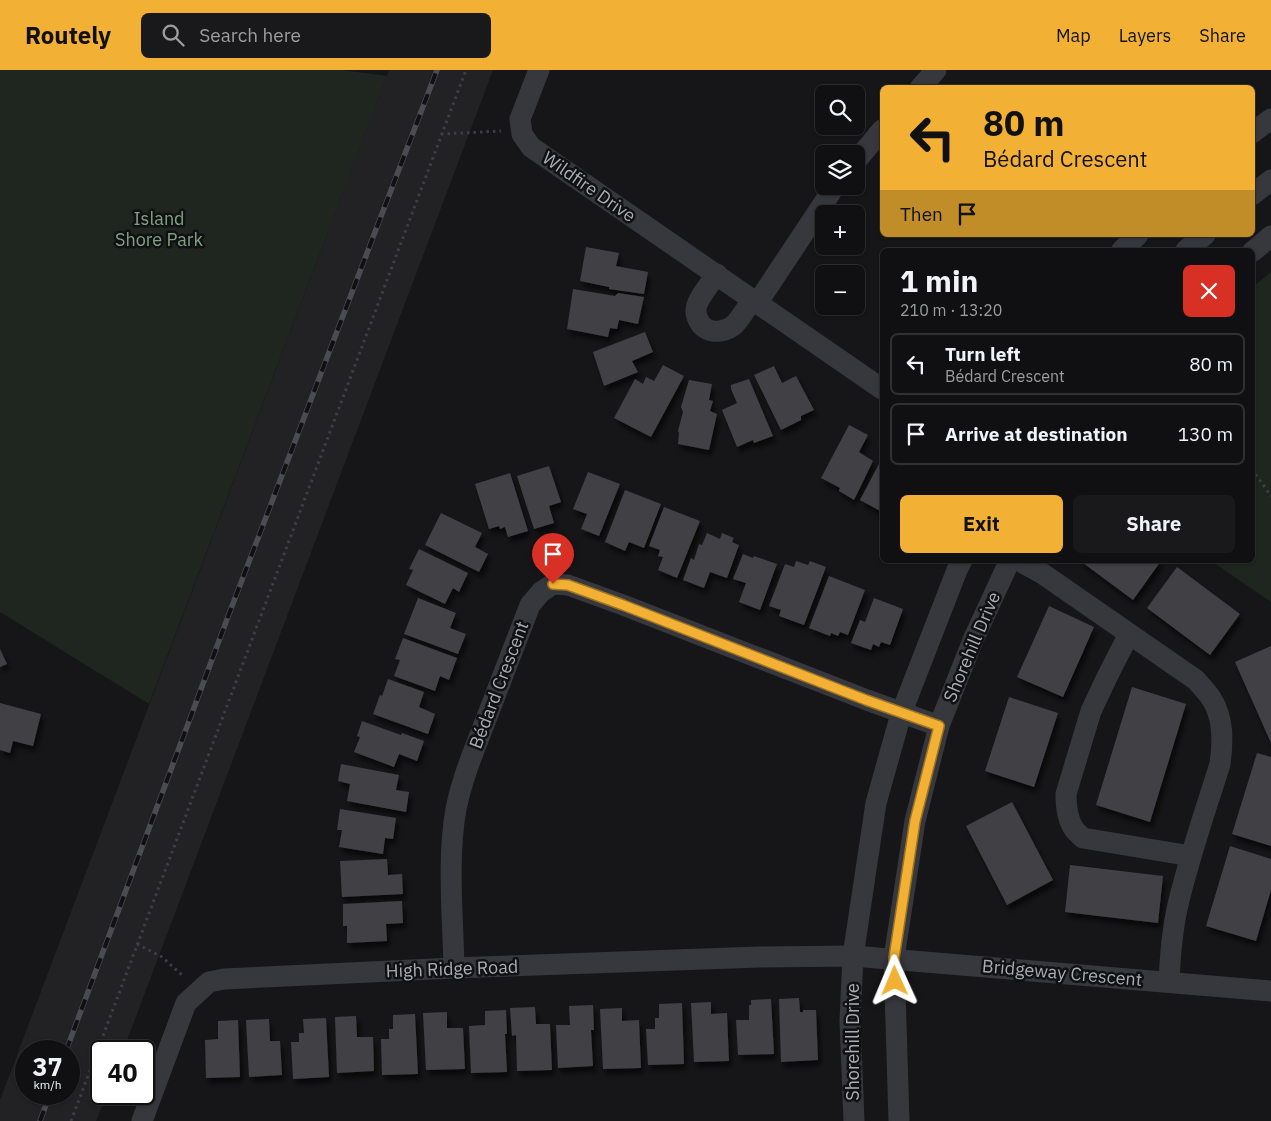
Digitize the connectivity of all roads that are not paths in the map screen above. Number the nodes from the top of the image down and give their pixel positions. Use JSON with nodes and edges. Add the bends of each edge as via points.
{"nodes":[{"id":1,"x":539,"y":70,"type":"edge"},
{"id":2,"x":936,"y":70,"type":"edge"},
{"id":3,"x":923,"y":85,"type":"edge"},
{"id":4,"x":1271,"y":119,"type":"edge"},
{"id":5,"x":1255,"y":131,"type":"edge"},
{"id":6,"x":880,"y":132,"type":"edge"},
{"id":7,"x":865,"y":150,"type":"edge"},
{"id":8,"x":1271,"y":180,"type":"edge"},
{"id":9,"x":1255,"y":193,"type":"edge"},
{"id":10,"x":829,"y":195,"type":"edge"},
{"id":11,"x":1271,"y":236,"type":"edge"},
{"id":12,"x":1136,"y":237,"type":"edge"},
{"id":13,"x":1202,"y":237,"type":"edge"},
{"id":14,"x":1124,"y":248,"type":"edge"},
{"id":15,"x":1188,"y":248,"type":"edge"},
{"id":16,"x":1255,"y":249,"type":"edge"},
{"id":17,"x":717,"y":274,"type":"junction"},
{"id":18,"x":756,"y":301,"type":"junction"},
{"id":19,"x":880,"y":388,"type":"edge"},
{"id":20,"x":960,"y":563,"type":"edge"},
{"id":21,"x":1009,"y":563,"type":"edge"},
{"id":22,"x":1023,"y":563,"type":"edge"},
{"id":23,"x":1129,"y":634,"type":"junction"},
{"id":24,"x":901,"y":714,"type":"junction"},
{"id":25,"x":939,"y":726,"type":"junction"},
{"id":26,"x":1191,"y":856,"type":"junction"},
{"id":27,"x":853,"y":956,"type":"junction"},
{"id":28,"x":894,"y":958,"type":"junction"},
{"id":29,"x":454,"y":968,"type":"junction"},
{"id":30,"x":1169,"y":982,"type":"junction"},
{"id":31,"x":1271,"y":991,"type":"edge"},
{"id":32,"x":142,"y":1121,"type":"edge"},
{"id":33,"x":854,"y":1121,"type":"edge"},
{"id":34,"x":899,"y":1121,"type":"edge"}],
"edges":[{"from":1,"to":17,"type":"street","name":"Wildfire Drive","via":[[520,119],[522,134],[531,147]]},
{"from":2,"to":3,"type":"street"},
{"from":4,"to":5,"type":"street"},
{"from":6,"to":7,"type":"street"},
{"from":8,"to":9,"type":"street"},
{"from":10,"to":18,"type":"street"},
{"from":11,"to":16,"type":"street"},
{"from":12,"to":14,"type":"street"},
{"from":13,"to":15,"type":"street"},
{"from":17,"to":18,"type":"street","name":"Wildfire Drive"},
{"from":17,"to":18,"type":"street","via":[[695,311],[705,328],[714,332],[725,330]]},
{"from":18,"to":19,"type":"street","name":"Wildfire Drive"},
{"from":20,"to":24,"type":"street","name":"Shorehill Drive"},
{"from":21,"to":25,"type":"street","name":"Shorehill Drive","via":[[973,640]]},
{"from":22,"to":23,"type":"street"},
{"from":23,"to":26,"type":"street","via":[[1196,680],[1212,698],[1221,721],[1220,764]]},
{"from":23,"to":26,"type":"street","via":[[1091,712],[1066,794],[1069,819],[1082,838]]},
{"from":24,"to":25,"type":"street","name":"Bédard Crescent"},
{"from":24,"to":27,"type":"street","name":"Shorehill Drive","via":[[876,803]]},
{"from":24,"to":29,"type":"street","name":"Bédard Crescent","via":[[623,605],[568,585],[553,584],[530,605],[460,791],[452,840]]},
{"from":25,"to":28,"type":"street","name":"Shorehill Drive","via":[[915,821]]},
{"from":26,"to":30,"type":"street","via":[[1177,910]]},
{"from":27,"to":28,"type":"street","name":"Bridgeway Crescent"},
{"from":27,"to":29,"type":"street","name":"High Ridge Road"},
{"from":27,"to":33,"type":"street","name":"Shorehill Drive","via":[[850,1021]]},
{"from":28,"to":30,"type":"street","name":"Bridgeway Crescent"},
{"from":28,"to":34,"type":"street","name":"Shorehill Drive"},
{"from":29,"to":32,"type":"street","name":"High Ridge Road","via":[[208,982],[186,1003]]},
{"from":30,"to":31,"type":"street","name":"Bridgeway Crescent"}]}
